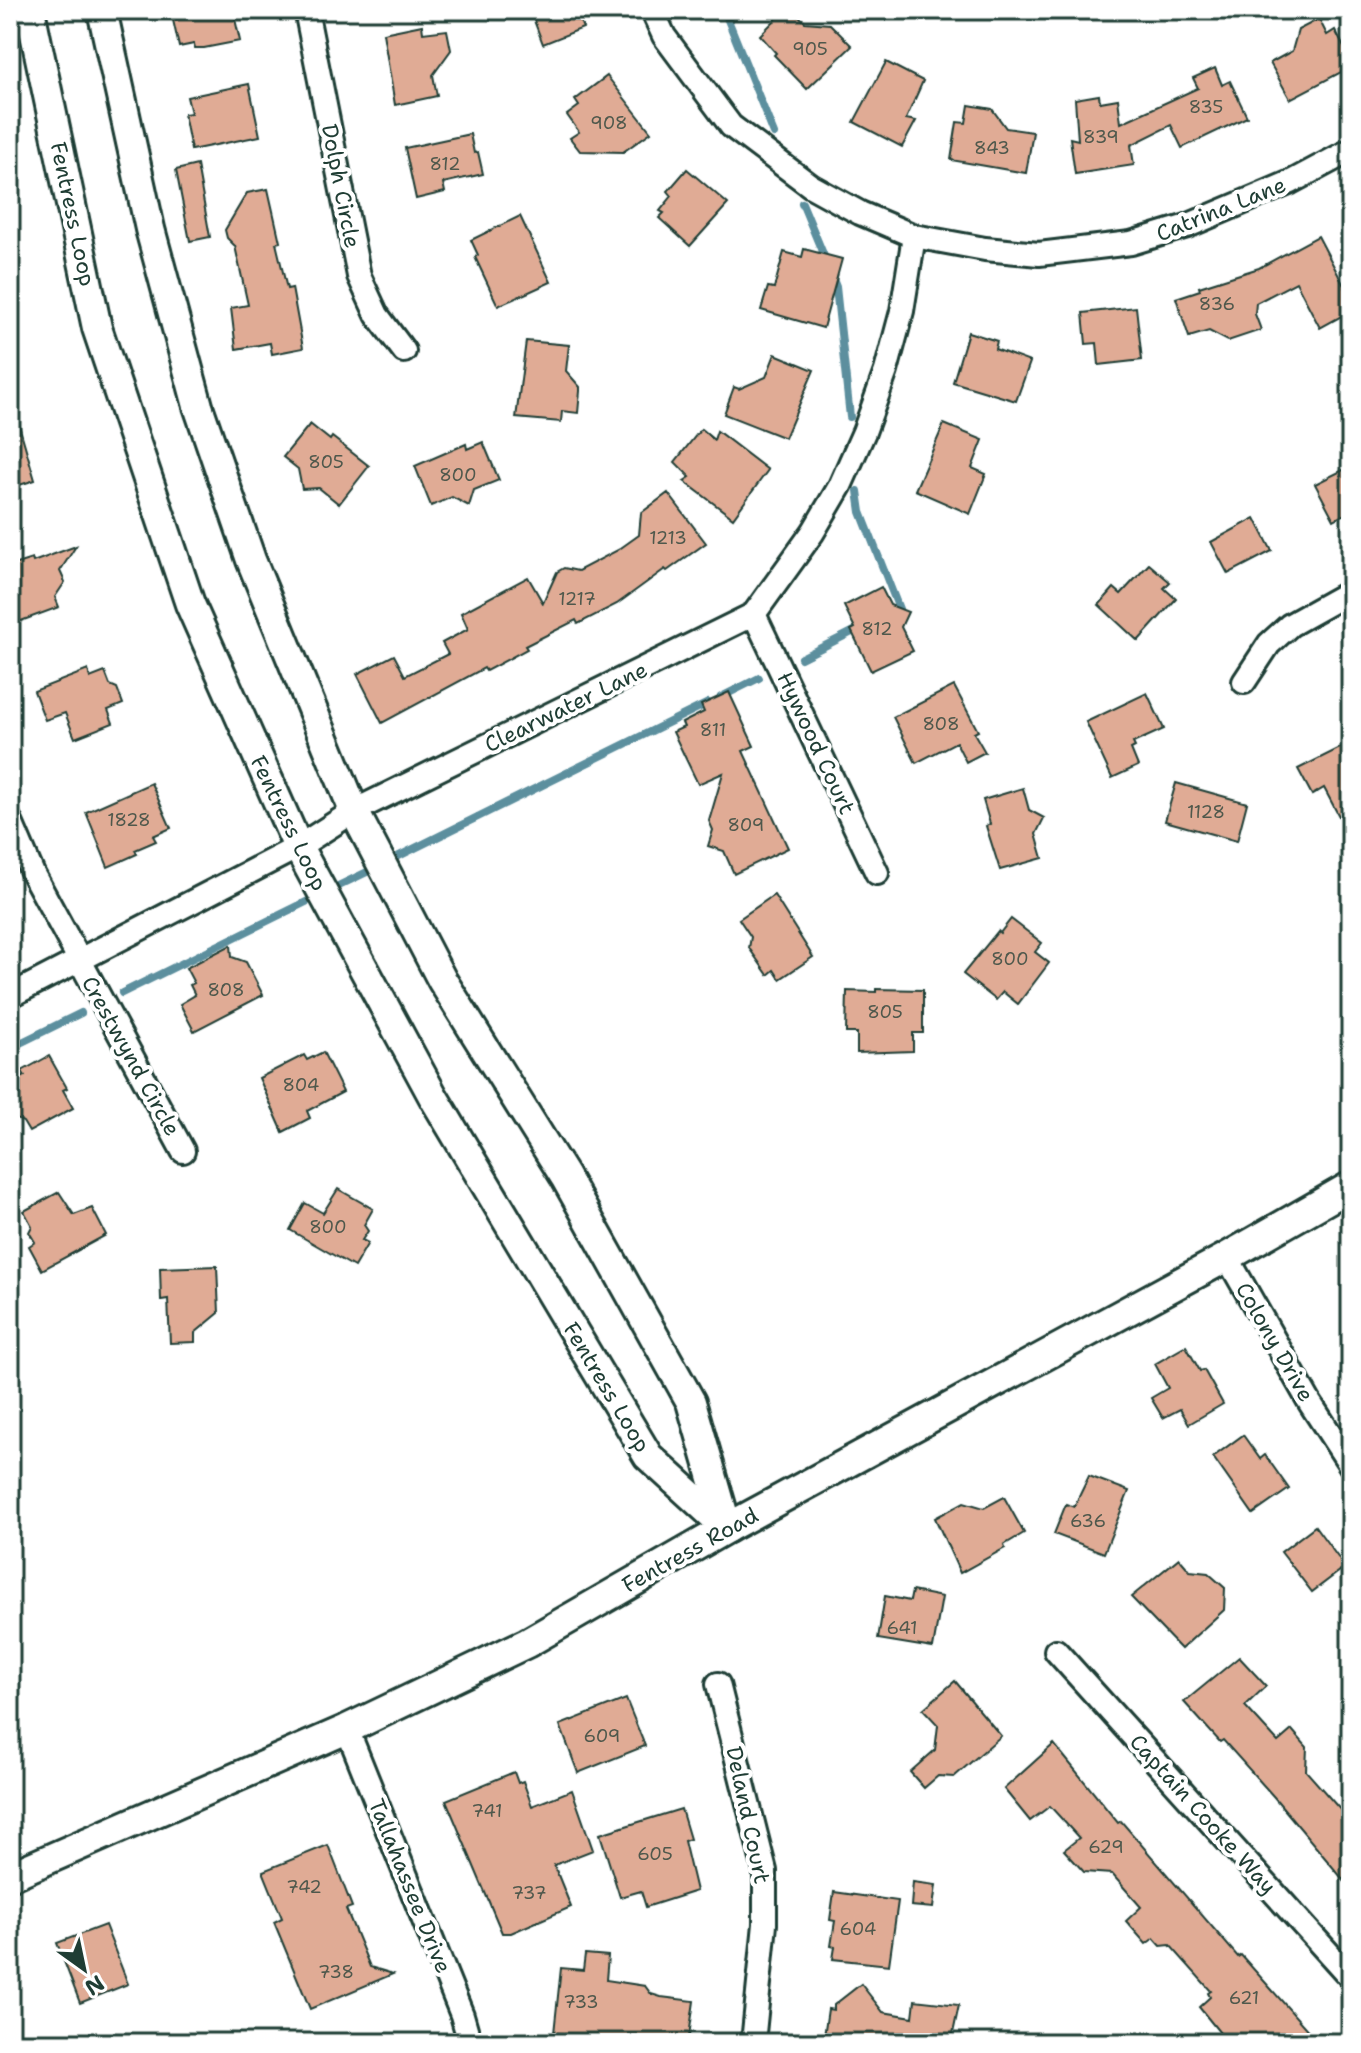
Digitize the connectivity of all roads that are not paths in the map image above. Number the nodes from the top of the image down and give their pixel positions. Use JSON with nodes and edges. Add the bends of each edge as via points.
{"nodes":[{"id":1,"x":30,"y":10,"type":"edge"},
{"id":2,"x":102,"y":10,"type":"edge"},
{"id":3,"x":306,"y":10,"type":"edge"},
{"id":4,"x":652,"y":10,"type":"edge"},
{"id":5,"x":1351,"y":150,"type":"edge"},
{"id":6,"x":914,"y":236,"type":"junction"},
{"id":7,"x":404,"y":351,"type":"dead end"},
{"id":8,"x":1351,"y":591,"type":"edge"},
{"id":9,"x":754,"y":614,"type":"junction"},
{"id":10,"x":1244,"y":682,"type":"dead end"},
{"id":11,"x":354,"y":811,"type":"junction"},
{"id":12,"x":10,"y":820,"type":"edge"},
{"id":13,"x":298,"y":847,"type":"junction"},
{"id":14,"x":877,"y":873,"type":"dead end"},
{"id":15,"x":79,"y":961,"type":"junction"},
{"id":16,"x":10,"y":996,"type":"edge"},
{"id":17,"x":183,"y":1151,"type":"dead end"},
{"id":18,"x":1351,"y":1186,"type":"edge"},
{"id":19,"x":1227,"y":1257,"type":"junction"},
{"id":20,"x":1347,"y":1452,"type":"edge"},
{"id":21,"x":727,"y":1528,"type":"junction"},
{"id":22,"x":1056,"y":1651,"type":"dead end"},
{"id":23,"x":718,"y":1684,"type":"dead end"},
{"id":24,"x":347,"y":1729,"type":"junction"},
{"id":25,"x":10,"y":1876,"type":"edge"},
{"id":26,"x":1348,"y":1968,"type":"edge"},
{"id":27,"x":470,"y":2043,"type":"edge"},
{"id":28,"x":753,"y":2043,"type":"edge"}],
"edges":[{"from":1,"to":13,"type":"street","name":"Fentress Loop","via":[[97,328],[190,604]]},
{"from":2,"to":11,"type":"street","via":[[150,229],[198,406],[251,560]]},
{"from":3,"to":7,"type":"street","name":"Dolph Circle","via":[[359,276],[377,315]]},
{"from":4,"to":6,"type":"street","name":"Catrina Lane","via":[[664,36],[731,126],[811,186]]},
{"from":5,"to":6,"type":"street","name":"Catrina Lane","via":[[1187,226],[1131,243],[1039,254]]},
{"from":6,"to":9,"type":"street","name":"Clearwater Lane","via":[[902,311],[864,432],[813,532]]},
{"from":8,"to":10,"type":"street","via":[[1290,625],[1269,644]]},
{"from":9,"to":11,"type":"street","name":"Clearwater Lane"},
{"from":9,"to":14,"type":"street","name":"Hywood Court"},
{"from":11,"to":13,"type":"street","name":"Clearwater Lane"},
{"from":11,"to":21,"type":"street","via":[[442,980],[565,1177],[691,1402]]},
{"from":12,"to":15,"type":"street","name":"Crestwynd Circle"},
{"from":13,"to":15,"type":"street","name":"Clearwater Lane"},
{"from":13,"to":21,"type":"street","name":"Fentress Loop","via":[[434,1098],[648,1456]]},
{"from":15,"to":16,"type":"street","name":"Clearwater Lane"},
{"from":15,"to":17,"type":"street","name":"Crestwynd Circle"},
{"from":18,"to":19,"type":"street","name":"Fentress Road"},
{"from":19,"to":20,"type":"street","name":"Colony Drive"},
{"from":19,"to":21,"type":"street","name":"Fentress Road"},
{"from":21,"to":24,"type":"street","name":"Fentress Road","via":[[527,1643]]},
{"from":22,"to":26,"type":"street","name":"Captain Cooke Way"},
{"from":23,"to":28,"type":"street","name":"Deland Court","via":[[765,1871]]},
{"from":24,"to":25,"type":"street","name":"Fentress Road"},
{"from":24,"to":27,"type":"street","name":"Tallahassee Drive"}]}
